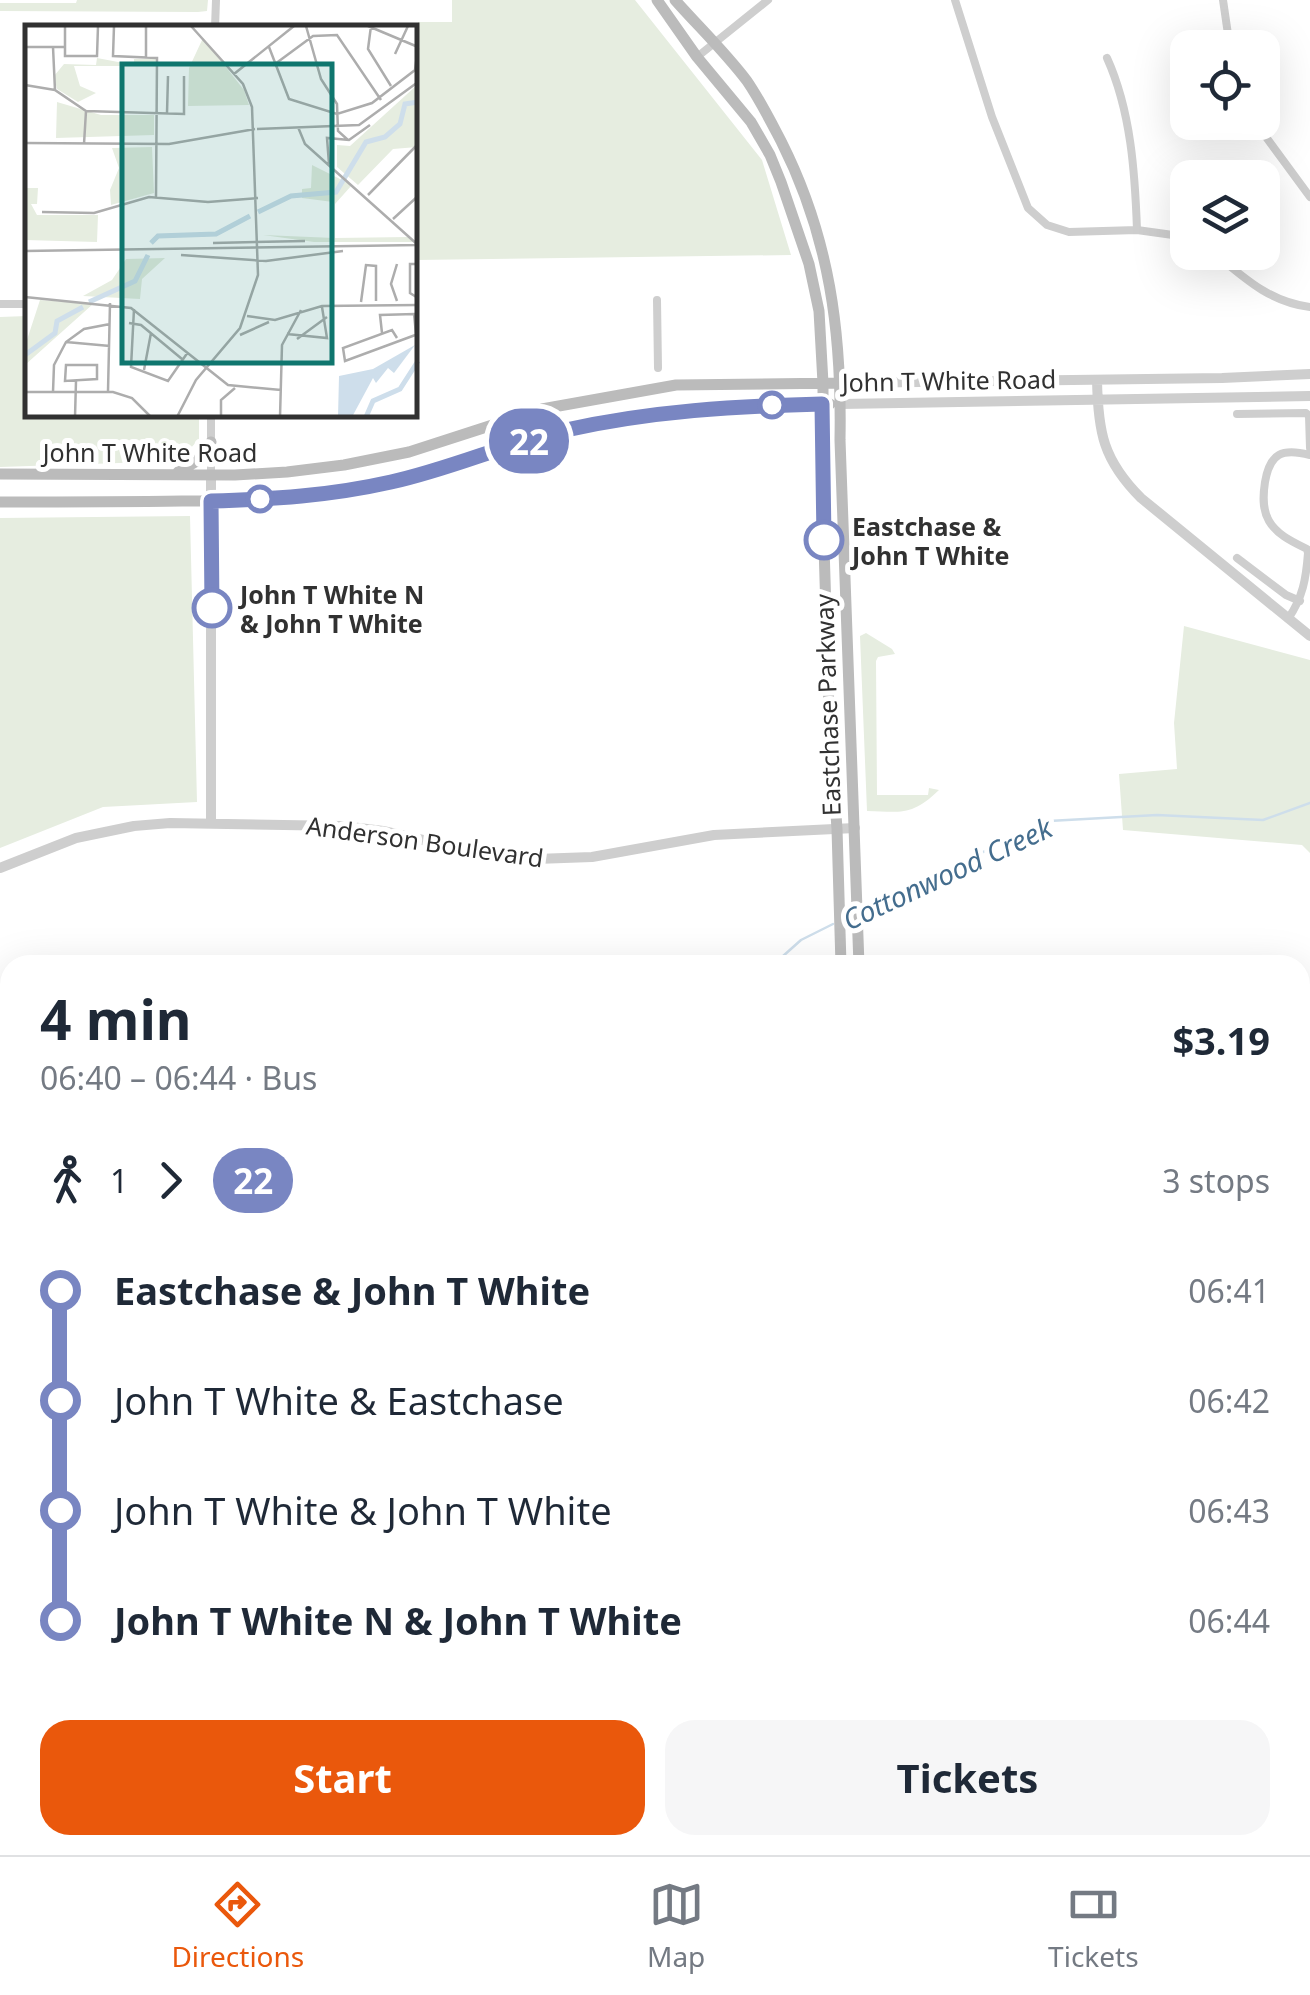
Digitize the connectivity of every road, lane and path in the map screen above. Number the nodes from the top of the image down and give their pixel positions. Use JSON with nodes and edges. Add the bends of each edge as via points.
{"nodes":[{"id":1,"x":216,"y":0,"type":"edge"},
{"id":2,"x":656,"y":0,"type":"edge"},
{"id":3,"x":676,"y":0,"type":"edge"},
{"id":4,"x":768,"y":0,"type":"edge"},
{"id":5,"x":956,"y":0,"type":"edge"},
{"id":6,"x":1223,"y":0,"type":"edge"},
{"id":7,"x":215,"y":25,"type":"edge"},
{"id":8,"x":1227,"y":30,"type":"edge"},
{"id":9,"x":715,"y":44,"type":"junction"},
{"id":10,"x":697,"y":57,"type":"junction"},
{"id":11,"x":1107,"y":58,"type":"dead end"},
{"id":12,"x":1268,"y":140,"type":"edge"},
{"id":13,"x":1310,"y":197,"type":"edge"},
{"id":14,"x":1136,"y":230,"type":"junction"},
{"id":15,"x":1170,"y":235,"type":"edge"},
{"id":16,"x":1234,"y":270,"type":"edge"},
{"id":17,"x":657,"y":300,"type":"dead end"},
{"id":18,"x":1310,"y":307,"type":"edge"},
{"id":19,"x":658,"y":368,"type":"dead end"},
{"id":20,"x":1310,"y":374,"type":"edge"},
{"id":21,"x":1097,"y":380,"type":"junction"},
{"id":22,"x":822,"y":383,"type":"junction"},
{"id":23,"x":841,"y":383,"type":"junction"},
{"id":24,"x":1310,"y":396,"type":"edge"},
{"id":25,"x":594,"y":398,"type":"junction"},
{"id":26,"x":1098,"y":400,"type":"junction"},
{"id":27,"x":822,"y":404,"type":"junction"},
{"id":28,"x":841,"y":404,"type":"junction"},
{"id":29,"x":1237,"y":414,"type":"dead end"},
{"id":30,"x":211,"y":418,"type":"edge"},
{"id":31,"x":598,"y":424,"type":"junction"},
{"id":32,"x":211,"y":442,"type":"junction"},
{"id":33,"x":1310,"y":451,"type":"edge"},
{"id":34,"x":0,"y":474,"type":"edge"},
{"id":35,"x":172,"y":475,"type":"junction"},
{"id":36,"x":211,"y":475,"type":"junction"},
{"id":37,"x":211,"y":501,"type":"junction"},
{"id":38,"x":0,"y":502,"type":"edge"},
{"id":39,"x":1238,"y":558,"type":"dead end"},
{"id":40,"x":1300,"y":601,"type":"junction"},
{"id":41,"x":1288,"y":619,"type":"junction"},
{"id":42,"x":846,"y":624,"type":"junction"},
{"id":43,"x":826,"y":625,"type":"junction"},
{"id":44,"x":1310,"y":636,"type":"edge"},
{"id":45,"x":211,"y":823,"type":"junction"},
{"id":46,"x":854,"y":828,"type":"junction"},
{"id":47,"x":837,"y":830,"type":"junction"},
{"id":48,"x":0,"y":868,"type":"edge"},
{"id":49,"x":841,"y":955,"type":"edge"},
{"id":50,"x":859,"y":955,"type":"edge"}],
"edges":[{"from":1,"to":7,"type":"street"},
{"from":2,"to":10,"type":"main road","name":"Eastchase Parkway"},
{"from":3,"to":9,"type":"main road","name":"Eastchase Parkway"},
{"from":4,"to":9,"type":"street"},
{"from":5,"to":14,"type":"street","via":[[1028,208],[1069,232]]},
{"from":6,"to":8,"type":"street"},
{"from":9,"to":10,"type":"street"},
{"from":9,"to":23,"type":"main road","name":"Eastchase Parkway","via":[[763,106],[801,184],[831,285]]},
{"from":10,"to":22,"type":"main road","name":"Eastchase Parkway","via":[[751,122],[782,182],[819,310]]},
{"from":11,"to":14,"type":"street","via":[[1135,180]]},
{"from":12,"to":13,"type":"street"},
{"from":14,"to":15,"type":"street"},
{"from":16,"to":18,"type":"street","via":[[1270,296]]},
{"from":17,"to":19,"type":"street"},
{"from":20,"to":21,"type":"street","name":"John T White Road"},
{"from":21,"to":23,"type":"street","name":"John T White Road"},
{"from":21,"to":26,"type":"street"},
{"from":22,"to":23,"type":"main road","name":"John T White Road"},
{"from":22,"to":25,"type":"main road","name":"John T White Road","via":[[676,385]]},
{"from":22,"to":27,"type":"main road","name":"Eastchase Parkway"},
{"from":23,"to":28,"type":"main road","name":"Eastchase Parkway"},
{"from":24,"to":26,"type":"street","name":"John T White Road"},
{"from":25,"to":31,"type":"street"},
{"from":25,"to":36,"type":"main road","name":"John T White Road","via":[[409,452],[288,472]]},
{"from":26,"to":28,"type":"street","name":"John T White Road"},
{"from":26,"to":41,"type":"street","via":[[1107,452],[1125,482]]},
{"from":27,"to":28,"type":"main road","name":"John T White Road"},
{"from":27,"to":31,"type":"main road","name":"John T White Road","via":[[681,411]]},
{"from":27,"to":43,"type":"main road","name":"Eastchase Parkway"},
{"from":28,"to":42,"type":"main road","name":"Eastchase Parkway"},
{"from":29,"to":33,"type":"street","via":[[1306,413]]},
{"from":30,"to":32,"type":"street"},
{"from":31,"to":37,"type":"main road","name":"John T White Road","via":[[334,494]]},
{"from":32,"to":35,"type":"main road"},
{"from":32,"to":36,"type":"street"},
{"from":33,"to":40,"type":"street","via":[[1274,459],[1263,496],[1272,526],[1308,553]]},
{"from":34,"to":35,"type":"main road","name":"John T White Road"},
{"from":35,"to":36,"type":"main road","name":"John T White Road"},
{"from":36,"to":37,"type":"street"},
{"from":37,"to":38,"type":"main road","name":"John T White Road"},
{"from":37,"to":45,"type":"street"},
{"from":39,"to":40,"type":"street"},
{"from":40,"to":41,"type":"street"},
{"from":41,"to":44,"type":"street"},
{"from":42,"to":43,"type":"main road"},
{"from":42,"to":46,"type":"main road","name":"Eastchase Parkway"},
{"from":43,"to":47,"type":"main road","name":"Eastchase Parkway"},
{"from":45,"to":47,"type":"street","name":"Anderson Boulevard","via":[[343,826],[536,858],[592,857],[714,835]]},
{"from":45,"to":48,"type":"street","name":"Anderson Boulevard","via":[[134,826],[76,838]]},
{"from":46,"to":47,"type":"street","name":"Anderson Boulevard"},
{"from":46,"to":50,"type":"main road","name":"Eastchase Parkway"},
{"from":47,"to":49,"type":"main road","name":"Eastchase Parkway"}]}
